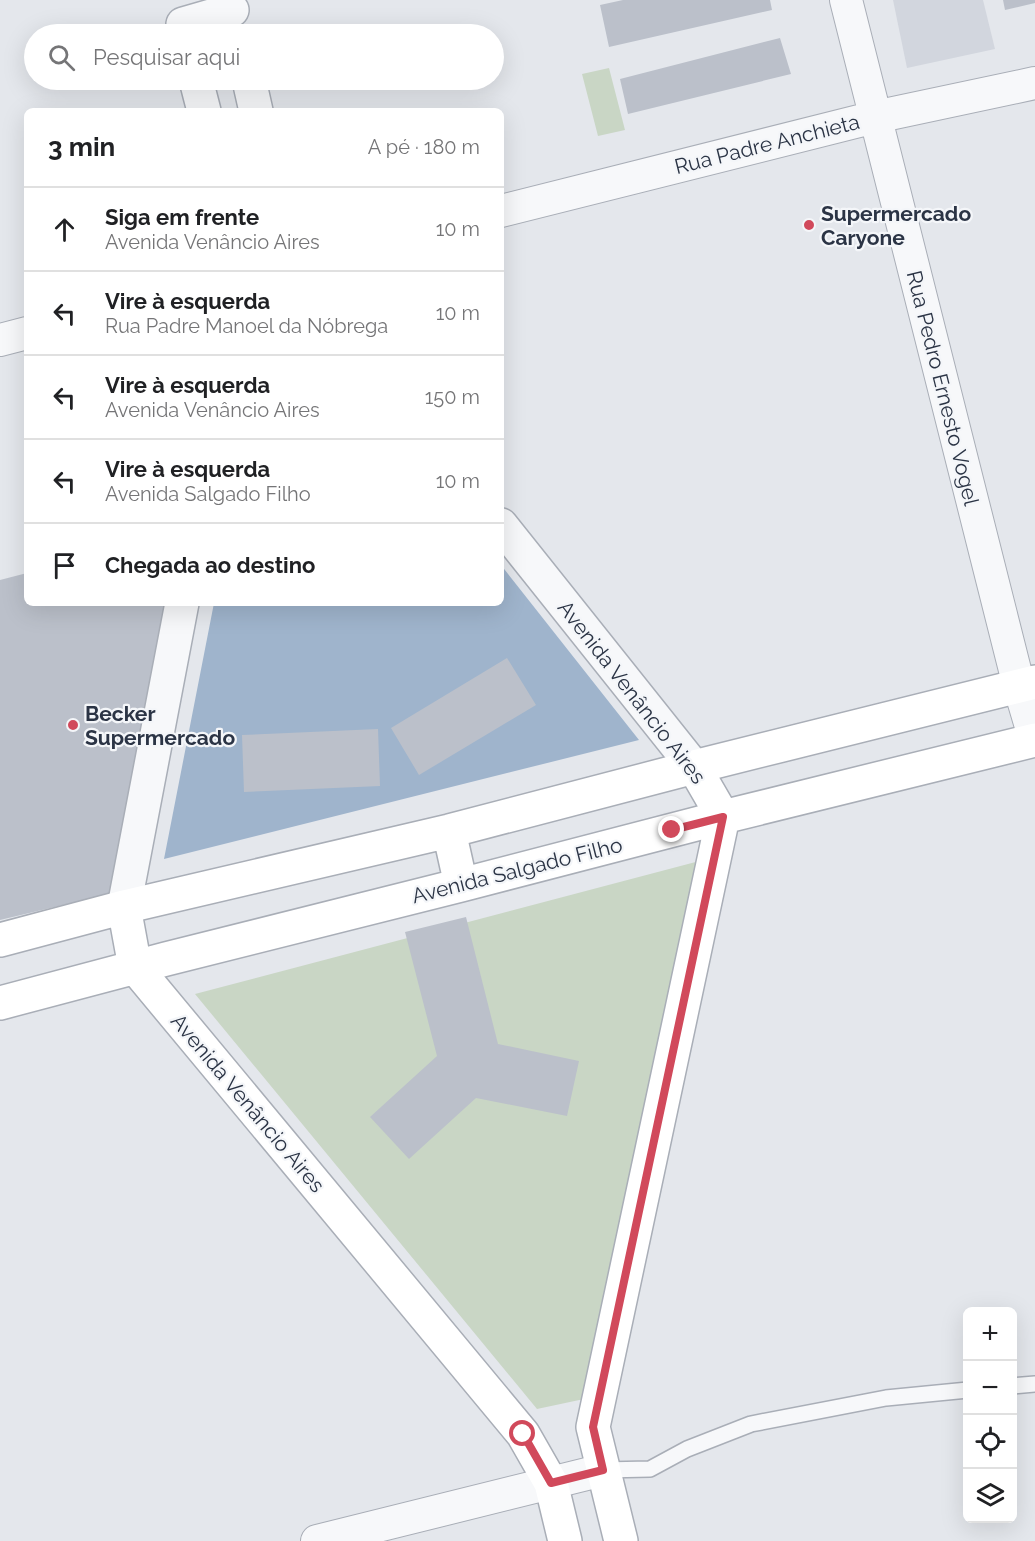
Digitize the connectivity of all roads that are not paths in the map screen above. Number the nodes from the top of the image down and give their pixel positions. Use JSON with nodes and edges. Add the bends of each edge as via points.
{"nodes":[{"id":1,"x":846,"y":0,"type":"edge"},
{"id":2,"x":233,"y":15,"type":"edge"},
{"id":3,"x":182,"y":19,"type":"edge"},
{"id":4,"x":1035,"y":83,"type":"edge"},
{"id":5,"x":199,"y":90,"type":"edge"},
{"id":6,"x":251,"y":90,"type":"edge"},
{"id":7,"x":203,"y":108,"type":"edge"},
{"id":8,"x":255,"y":108,"type":"edge"},
{"id":9,"x":875,"y":117,"type":"junction"},
{"id":10,"x":504,"y":210,"type":"edge"},
{"id":11,"x":24,"y":334,"type":"edge"},
{"id":12,"x":0,"y":340,"type":"edge"},
{"id":13,"x":504,"y":529,"type":"edge"},
{"id":14,"x":181,"y":606,"type":"edge"},
{"id":15,"x":1027,"y":684,"type":"edge"},
{"id":16,"x":1035,"y":740,"type":"edge"},
{"id":17,"x":694,"y":767,"type":"junction"},
{"id":18,"x":723,"y":817,"type":"junction"},
{"id":19,"x":449,"y":831,"type":"junction"},
{"id":20,"x":461,"y":885,"type":"junction"},
{"id":21,"x":124,"y":908,"type":"junction"},
{"id":22,"x":0,"y":940,"type":"edge"},
{"id":23,"x":135,"y":967,"type":"junction"},
{"id":24,"x":0,"y":1003,"type":"edge"},
{"id":25,"x":1035,"y":1384,"type":"edge"},
{"id":26,"x":1017,"y":1386,"type":"edge"},
{"id":27,"x":963,"y":1390,"type":"edge"},
{"id":28,"x":603,"y":1470,"type":"junction"},
{"id":29,"x":551,"y":1483,"type":"junction"},
{"id":30,"x":317,"y":1541,"type":"edge"},
{"id":31,"x":566,"y":1541,"type":"edge"},
{"id":32,"x":621,"y":1541,"type":"edge"}],
"edges":[{"from":1,"to":9,"type":"street","name":"Rua Pedro Ernesto Vogel"},
{"from":2,"to":3,"type":"street"},
{"from":4,"to":9,"type":"street","name":"Rua Padre Anchieta"},
{"from":5,"to":7,"type":"street"},
{"from":6,"to":8,"type":"street"},
{"from":9,"to":10,"type":"street","name":"Rua Padre Anchieta"},
{"from":9,"to":15,"type":"street","name":"Rua Pedro Ernesto Vogel"},
{"from":11,"to":12,"type":"street"},
{"from":13,"to":17,"type":"street","name":"Avenida Venâncio Aires"},
{"from":14,"to":21,"type":"street","name":"Avenida Venâncio Aires"},
{"from":15,"to":16,"type":"street","name":"Rua Pedro Ernesto Vogel"},
{"from":15,"to":17,"type":"main road"},
{"from":16,"to":18,"type":"main road","name":"Avenida Salgado Filho"},
{"from":17,"to":18,"type":"main road","name":"Avenida Venâncio Aires"},
{"from":17,"to":19,"type":"main road"},
{"from":18,"to":20,"type":"main road","name":"Avenida Salgado Filho"},
{"from":18,"to":28,"type":"main road","via":[[593,1427]]},
{"from":19,"to":20,"type":"main road"},
{"from":19,"to":21,"type":"main road"},
{"from":20,"to":23,"type":"main road","name":"Avenida Salgado Filho"},
{"from":21,"to":22,"type":"main road"},
{"from":21,"to":23,"type":"main road","name":"Avenida Venâncio Aires"},
{"from":23,"to":24,"type":"main road","name":"Avenida Salgado Filho"},
{"from":23,"to":29,"type":"main road","name":"Avenida Venâncio Aires","via":[[523,1434]]},
{"from":25,"to":26,"type":"lane"},
{"from":27,"to":28,"type":"lane","via":[[885,1398],[751,1424],[687,1449],[650,1469]]},
{"from":28,"to":29,"type":"street"},
{"from":28,"to":32,"type":"main road"},
{"from":29,"to":30,"type":"street"},
{"from":29,"to":31,"type":"main road","name":"Avenida Venâncio Aires"}]}
